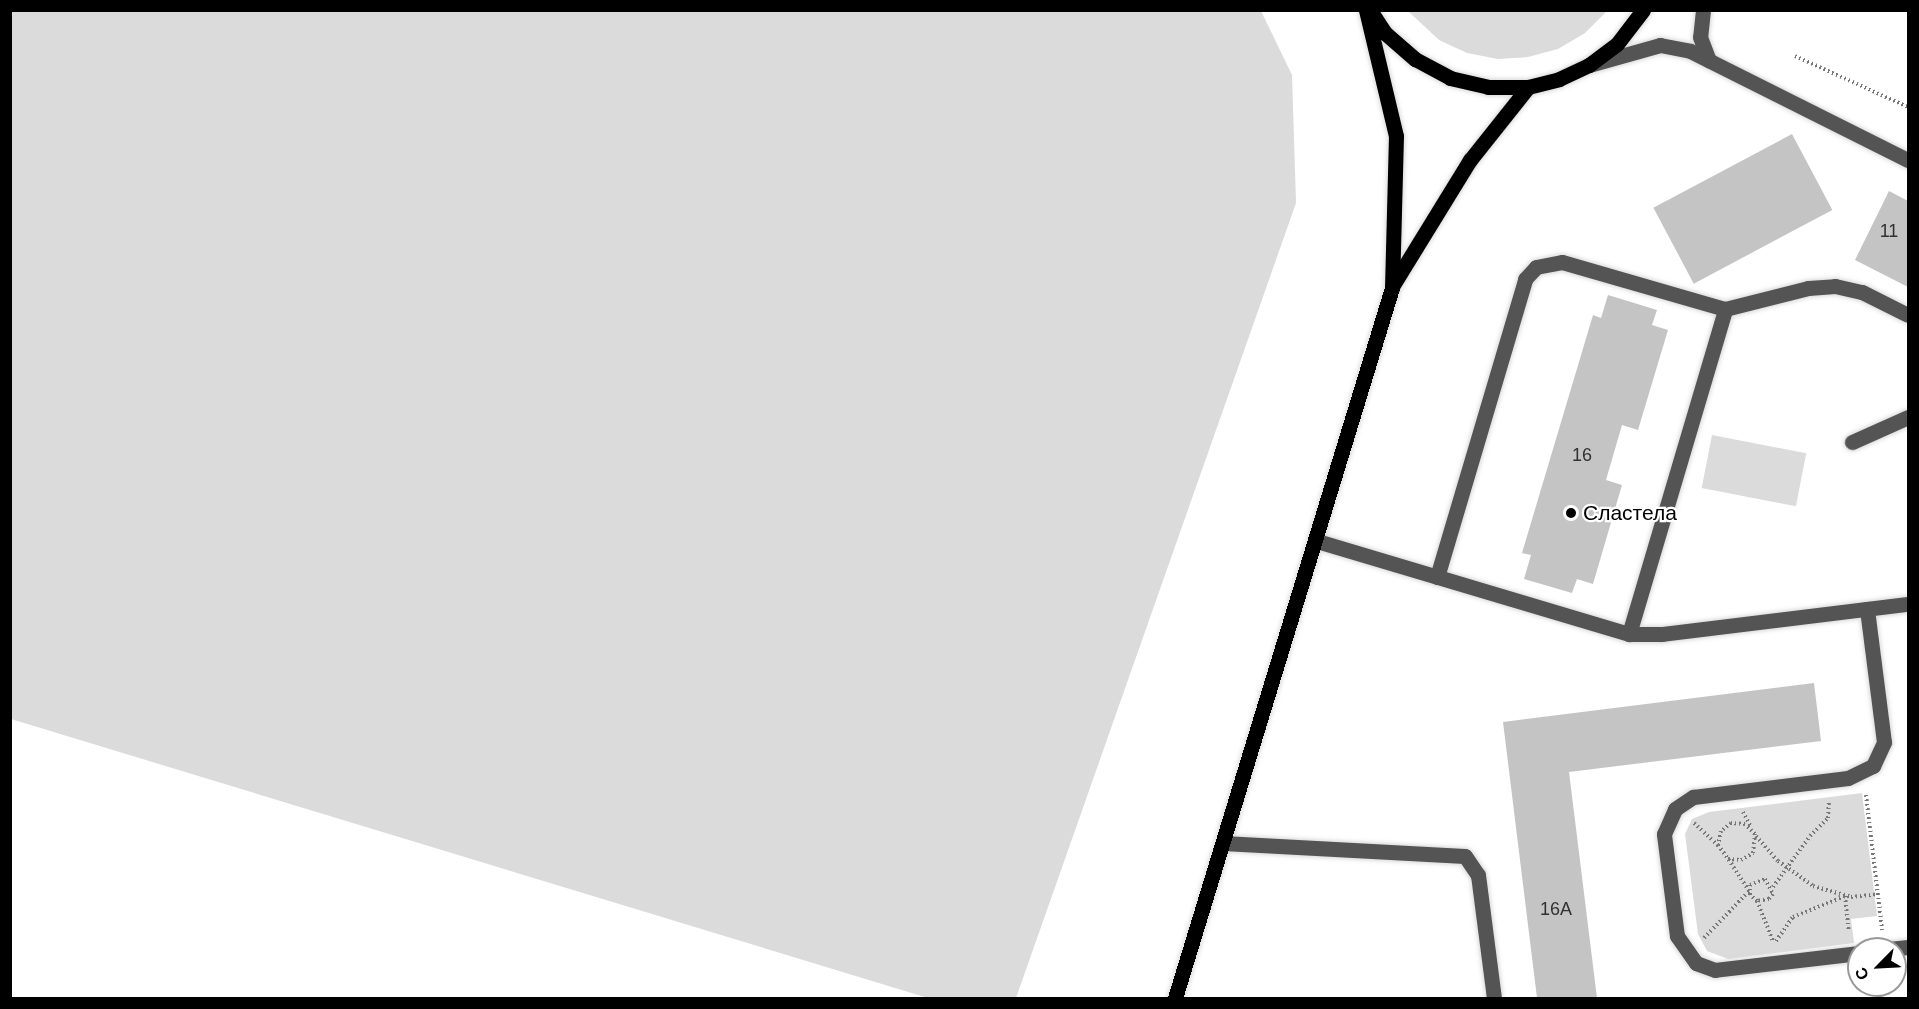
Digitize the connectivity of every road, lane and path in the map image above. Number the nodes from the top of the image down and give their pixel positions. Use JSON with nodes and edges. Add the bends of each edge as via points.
{"nodes":[{"id":1,"x":1368,"y":10,"type":"edge"},
{"id":2,"x":1643,"y":10,"type":"edge"},
{"id":3,"x":1703,"y":10,"type":"edge"},
{"id":4,"x":1795,"y":56,"type":"dead end"},
{"id":5,"x":1709,"y":60,"type":"junction"},
{"id":6,"x":1589,"y":65,"type":"junction"},
{"id":7,"x":1528,"y":87,"type":"junction"},
{"id":8,"x":1908,"y":107,"type":"edge"},
{"id":9,"x":1908,"y":160,"type":"edge"},
{"id":10,"x":1392,"y":288,"type":"junction"},
{"id":11,"x":1725,"y":309,"type":"junction"},
{"id":12,"x":1908,"y":315,"type":"edge"},
{"id":13,"x":1908,"y":417,"type":"edge"},
{"id":14,"x":1852,"y":442,"type":"dead end"},
{"id":15,"x":1317,"y":541,"type":"junction"},
{"id":16,"x":1437,"y":578,"type":"junction"},
{"id":17,"x":1908,"y":604,"type":"edge"},
{"id":18,"x":1868,"y":609,"type":"junction"},
{"id":19,"x":1629,"y":634,"type":"junction"},
{"id":20,"x":1863,"y":773,"type":"junction"},
{"id":21,"x":1827,"y":780,"type":"junction"},
{"id":22,"x":1735,"y":792,"type":"junction"},
{"id":23,"x":1675,"y":809,"type":"junction"},
{"id":24,"x":1755,"y":834,"type":"junction"},
{"id":25,"x":1223,"y":843,"type":"junction"},
{"id":26,"x":1718,"y":845,"type":"junction"},
{"id":27,"x":1728,"y":858,"type":"junction"},
{"id":28,"x":1788,"y":869,"type":"junction"},
{"id":29,"x":1773,"y":887,"type":"junction"},
{"id":30,"x":1749,"y":891,"type":"junction"},
{"id":31,"x":1878,"y":894,"type":"junction"},
{"id":32,"x":1845,"y":896,"type":"junction"},
{"id":33,"x":1757,"y":901,"type":"junction"},
{"id":34,"x":1852,"y":937,"type":"edge"},
{"id":35,"x":1885,"y":937,"type":"edge"},
{"id":36,"x":1847,"y":954,"type":"edge"},
{"id":37,"x":1687,"y":956,"type":"junction"},
{"id":38,"x":1175,"y":999,"type":"edge"},
{"id":39,"x":1494,"y":999,"type":"edge"}],
"edges":[{"from":1,"to":7,"type":"main road","via":[[1385,33],[1415,59],[1450,78],[1488,87]]},
{"from":1,"to":10,"type":"main road","via":[[1396,136]]},
{"from":2,"to":6,"type":"main road","via":[[1617,44]]},
{"from":3,"to":5,"type":"street","via":[[1700,37]]},
{"from":4,"to":8,"type":"path"},
{"from":5,"to":6,"type":"street","via":[[1690,51],[1660,45]]},
{"from":5,"to":9,"type":"street"},
{"from":6,"to":7,"type":"main road"},
{"from":7,"to":10,"type":"main road","via":[[1470,160]]},
{"from":10,"to":15,"type":"main road"},
{"from":11,"to":12,"type":"street","via":[[1808,288],[1835,286],[1862,292]]},
{"from":11,"to":16,"type":"street","via":[[1562,262],[1544,263],[1530,272]]},
{"from":11,"to":19,"type":"street"},
{"from":13,"to":14,"type":"street"},
{"from":15,"to":16,"type":"street"},
{"from":15,"to":25,"type":"main road"},
{"from":16,"to":19,"type":"street"},
{"from":17,"to":18,"type":"street"},
{"from":18,"to":19,"type":"street","via":[[1662,634]]},
{"from":18,"to":20,"type":"street","via":[[1884,742],[1880,757]]},
{"from":20,"to":21,"type":"street"},
{"from":20,"to":31,"type":"path"},
{"from":21,"to":22,"type":"street"},
{"from":21,"to":28,"type":"path","via":[[1828,818],[1810,836]]},
{"from":22,"to":23,"type":"street","via":[[1693,797]]},
{"from":22,"to":24,"type":"path"},
{"from":23,"to":26,"type":"path"},
{"from":23,"to":37,"type":"street","via":[[1664,834],[1677,936]]},
{"from":24,"to":26,"type":"path","via":[[1746,824],[1731,823],[1721,831]]},
{"from":24,"to":27,"type":"path","via":[[1752,853],[1741,860]]},
{"from":24,"to":28,"type":"path"},
{"from":25,"to":38,"type":"main road"},
{"from":25,"to":39,"type":"street","via":[[1466,856],[1478,875]]},
{"from":26,"to":27,"type":"path"},
{"from":27,"to":30,"type":"path"},
{"from":28,"to":29,"type":"path"},
{"from":28,"to":32,"type":"path","via":[[1814,886]]},
{"from":29,"to":30,"type":"path","via":[[1759,878]]},
{"from":29,"to":33,"type":"path","via":[[1769,899]]},
{"from":30,"to":33,"type":"path"},
{"from":30,"to":37,"type":"path"},
{"from":31,"to":32,"type":"path"},
{"from":31,"to":35,"type":"path"},
{"from":32,"to":33,"type":"path","via":[[1793,917],[1774,944]]},
{"from":32,"to":34,"type":"path"},
{"from":36,"to":37,"type":"street","via":[[1714,970]]}]}
